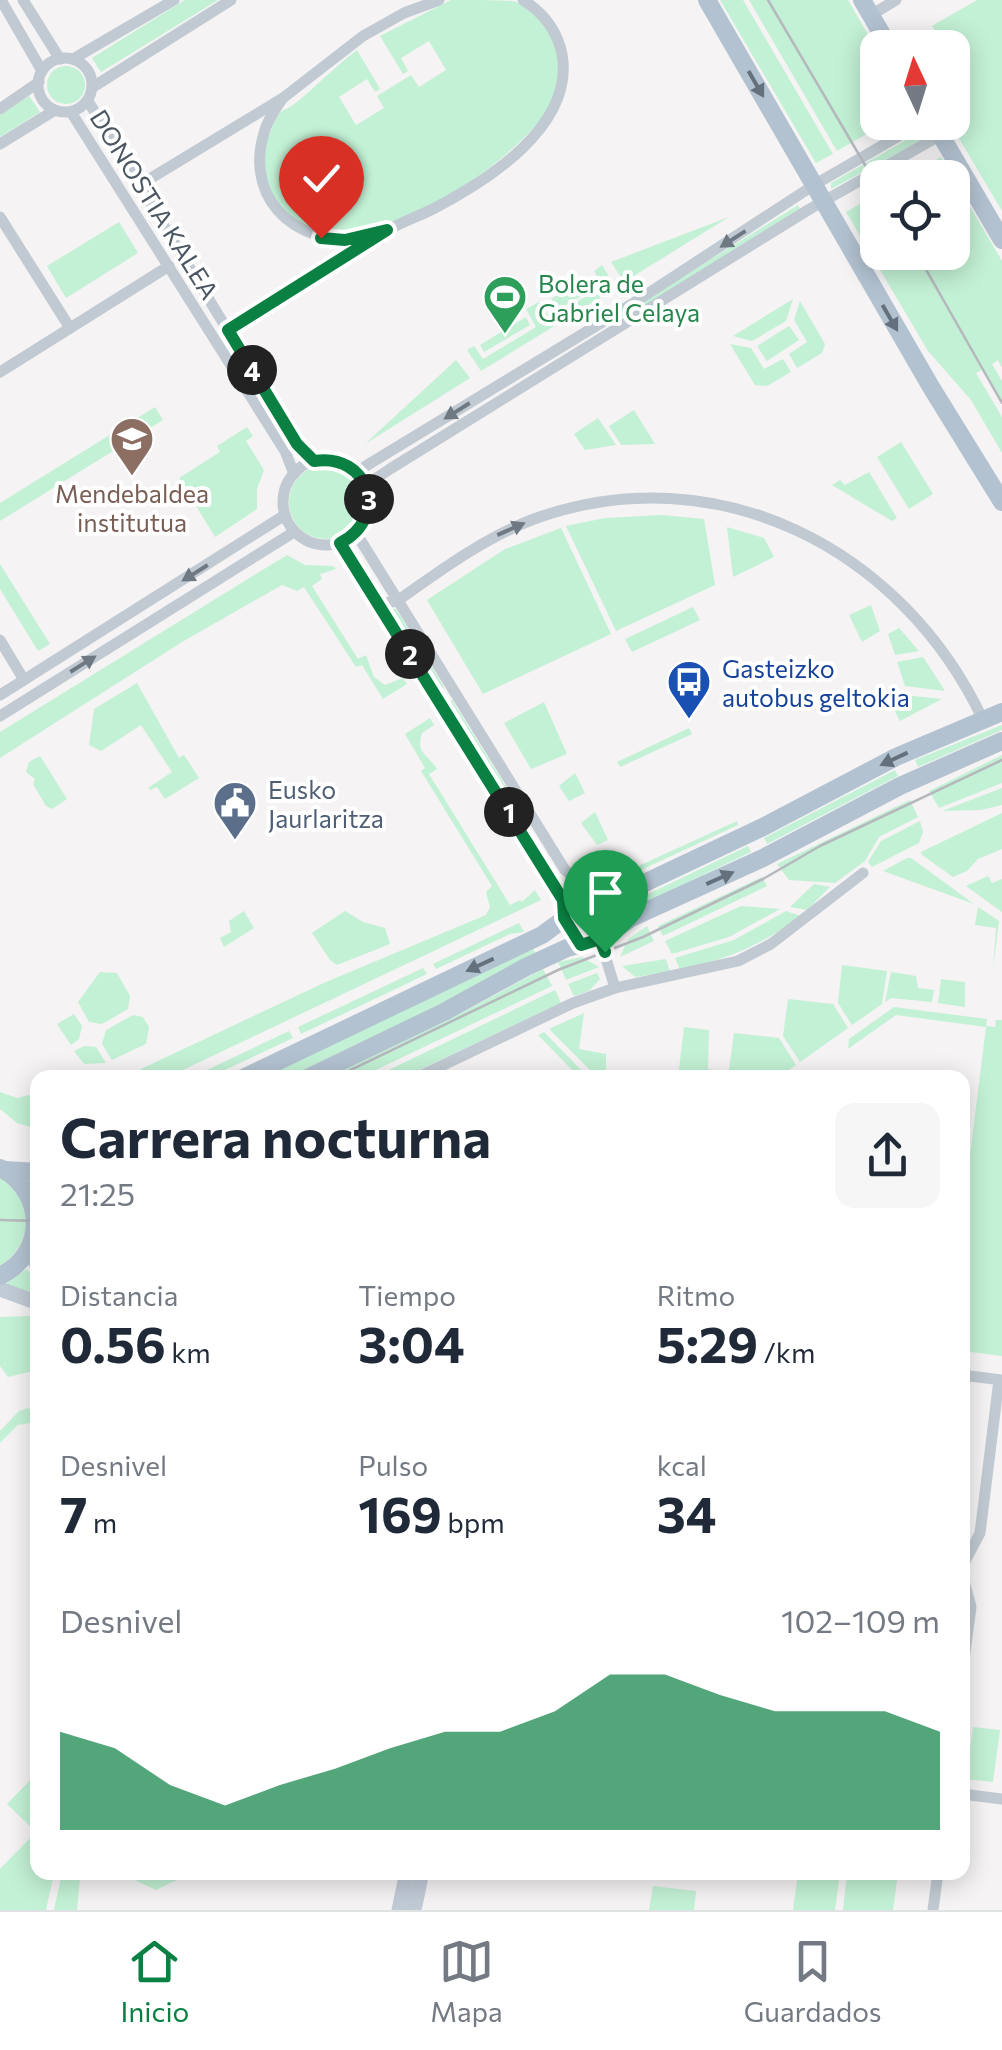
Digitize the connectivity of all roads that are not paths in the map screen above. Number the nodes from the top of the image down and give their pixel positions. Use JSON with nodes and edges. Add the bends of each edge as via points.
{"nodes":[{"id":1,"x":1,"y":0,"type":"edge"},
{"id":2,"x":23,"y":0,"type":"edge"},
{"id":3,"x":174,"y":0,"type":"edge"},
{"id":4,"x":231,"y":0,"type":"edge"},
{"id":5,"x":439,"y":0,"type":"edge"},
{"id":6,"x":523,"y":0,"type":"edge"},
{"id":7,"x":707,"y":0,"type":"edge"},
{"id":8,"x":896,"y":0,"type":"edge"},
{"id":9,"x":866,"y":8,"type":"edge"},
{"id":10,"x":879,"y":30,"type":"edge"},
{"id":11,"x":67,"y":59,"type":"junction"},
{"id":12,"x":40,"y":76,"type":"junction"},
{"id":13,"x":93,"y":87,"type":"junction"},
{"id":14,"x":283,"y":98,"type":"junction"},
{"id":15,"x":88,"y":101,"type":"junction"},
{"id":16,"x":0,"y":109,"type":"edge"},
{"id":17,"x":55,"y":110,"type":"junction"},
{"id":18,"x":71,"y":112,"type":"junction"},
{"id":19,"x":892,"y":140,"type":"edge"},
{"id":20,"x":920,"y":140,"type":"edge"},
{"id":21,"x":943,"y":140,"type":"edge"},
{"id":22,"x":0,"y":144,"type":"edge"},
{"id":23,"x":814,"y":185,"type":"junction"},
{"id":24,"x":138,"y":186,"type":"junction"},
{"id":25,"x":824,"y":203,"type":"junction"},
{"id":26,"x":0,"y":217,"type":"edge"},
{"id":27,"x":387,"y":230,"type":"junction"},
{"id":28,"x":1002,"y":240,"type":"edge"},
{"id":29,"x":168,"y":266,"type":"junction"},
{"id":30,"x":70,"y":328,"type":"junction"},
{"id":31,"x":228,"y":330,"type":"junction"},
{"id":32,"x":0,"y":372,"type":"edge"},
{"id":33,"x":314,"y":461,"type":"junction"},
{"id":34,"x":356,"y":472,"type":"junction"},
{"id":35,"x":294,"y":474,"type":"junction"},
{"id":36,"x":367,"y":490,"type":"junction"},
{"id":37,"x":1002,"y":502,"type":"edge"},
{"id":38,"x":284,"y":516,"type":"junction"},
{"id":39,"x":294,"y":532,"type":"junction"},
{"id":40,"x":356,"y":533,"type":"junction"},
{"id":41,"x":340,"y":543,"type":"junction"},
{"id":42,"x":398,"y":601,"type":"junction"},
{"id":43,"x":379,"y":604,"type":"junction"},
{"id":44,"x":0,"y":640,"type":"edge"},
{"id":45,"x":24,"y":680,"type":"junction"},
{"id":46,"x":0,"y":695,"type":"edge"},
{"id":47,"x":1002,"y":712,"type":"edge"},
{"id":48,"x":0,"y":716,"type":"edge"},
{"id":49,"x":983,"y":720,"type":"junction"},
{"id":50,"x":1002,"y":741,"type":"edge"},
{"id":51,"x":862,"y":872,"type":"dead end"},
{"id":52,"x":599,"y":900,"type":"junction"},
{"id":53,"x":564,"y":918,"type":"junction"},
{"id":54,"x":600,"y":939,"type":"junction"},
{"id":55,"x":581,"y":945,"type":"junction"},
{"id":56,"x":615,"y":988,"type":"junction"},
{"id":57,"x":260,"y":1070,"type":"edge"},
{"id":58,"x":324,"y":1070,"type":"edge"},
{"id":59,"x":433,"y":1070,"type":"edge"},
{"id":60,"x":2,"y":1169,"type":"edge"},
{"id":61,"x":30,"y":1171,"type":"edge"},
{"id":62,"x":30,"y":1197,"type":"edge"},
{"id":63,"x":30,"y":1241,"type":"edge"},
{"id":64,"x":0,"y":1276,"type":"edge"},
{"id":65,"x":0,"y":1289,"type":"edge"},
{"id":66,"x":30,"y":1300,"type":"edge"},
{"id":67,"x":970,"y":1376,"type":"edge"},
{"id":68,"x":1001,"y":1380,"type":"edge"},
{"id":69,"x":970,"y":1553,"type":"edge"},
{"id":70,"x":970,"y":1795,"type":"edge"},
{"id":71,"x":1002,"y":1799,"type":"edge"},
{"id":72,"x":405,"y":1880,"type":"edge"},
{"id":73,"x":420,"y":1880,"type":"edge"},
{"id":74,"x":937,"y":1880,"type":"edge"},
{"id":75,"x":399,"y":1910,"type":"edge"},
{"id":76,"x":414,"y":1910,"type":"edge"},
{"id":77,"x":933,"y":1910,"type":"edge"}],
"edges":[{"from":1,"to":12,"type":"street"},
{"from":2,"to":11,"type":"street"},
{"from":3,"to":11,"type":"street"},
{"from":4,"to":13,"type":"street"},
{"from":5,"to":14,"type":"street","via":[[362,36]]},
{"from":6,"to":27,"type":"street","via":[[559,42],[564,76],[549,116],[477,182]]},
{"from":7,"to":23,"type":"main road","one_way":true},
{"from":8,"to":9,"type":"street"},
{"from":9,"to":10,"type":"main road"},
{"from":11,"to":12,"type":"street"},
{"from":11,"to":13,"type":"street","via":[[90,73]]},
{"from":12,"to":16,"type":"street"},
{"from":12,"to":17,"type":"street","via":[[42,99]]},
{"from":13,"to":15,"type":"street"},
{"from":14,"to":24,"type":"street"},
{"from":14,"to":27,"type":"street","via":[[261,146],[270,202],[321,238]]},
{"from":15,"to":18,"type":"street"},
{"from":15,"to":24,"type":"street","name":"DONOSTIA KALEA"},
{"from":17,"to":18,"type":"street"},
{"from":17,"to":22,"type":"street"},
{"from":18,"to":29,"type":"street","name":"DONOSTIA KALEA"},
{"from":19,"to":23,"type":"street"},
{"from":20,"to":25,"type":"street"},
{"from":21,"to":28,"type":"main road"},
{"from":23,"to":25,"type":"main road"},
{"from":23,"to":34,"type":"street","one_way":true},
{"from":24,"to":31,"type":"street","name":"DONOSTIA KALEA"},
{"from":25,"to":36,"type":"street","via":[[390,469]]},
{"from":25,"to":37,"type":"main road","one_way":true},
{"from":26,"to":30,"type":"street"},
{"from":27,"to":31,"type":"street"},
{"from":29,"to":30,"type":"street"},
{"from":29,"to":35,"type":"street","name":"DONOSTIA KALEA"},
{"from":30,"to":32,"type":"street"},
{"from":31,"to":33,"type":"street","name":"DONOSTIA KALEA"},
{"from":33,"to":34,"type":"street","via":[[337,460]]},
{"from":33,"to":35,"type":"street"},
{"from":34,"to":36,"type":"street"},
{"from":35,"to":38,"type":"street","via":[[284,493]]},
{"from":36,"to":40,"type":"street","via":[[368,513]]},
{"from":38,"to":39,"type":"street"},
{"from":38,"to":45,"type":"street","one_way":true},
{"from":39,"to":41,"type":"street","via":[[311,543]]},
{"from":48,"to":39,"type":"street","one_way":true},
{"from":40,"to":41,"type":"street"},
{"from":40,"to":42,"type":"street"},
{"from":41,"to":43,"type":"street"},
{"from":42,"to":43,"type":"street"},
{"from":42,"to":49,"type":"street","one_way":true,"via":[[497,535],[558,512],[642,499],[713,504],[803,532],[868,572],[932,637]]},
{"from":42,"to":52,"type":"street","via":[[565,870]]},
{"from":43,"to":53,"type":"street","via":[[563,900]]},
{"from":44,"to":45,"type":"street"},
{"from":45,"to":46,"type":"street"},
{"from":47,"to":49,"type":"main road"},
{"from":49,"to":52,"type":"main road","one_way":true},
{"from":54,"to":50,"type":"main road","one_way":true,"via":[[631,918]]},
{"from":51,"to":56,"type":"street","via":[[771,944],[738,961]]},
{"from":52,"to":53,"type":"main road"},
{"from":53,"to":55,"type":"main road"},
{"from":53,"to":57,"type":"main road","one_way":true,"via":[[542,936]]},
{"from":54,"to":55,"type":"main road"},
{"from":54,"to":56,"type":"street"},
{"from":55,"to":58,"type":"main road"},
{"from":56,"to":59,"type":"street"},
{"from":60,"to":61,"type":"main road"},
{"from":60,"to":62,"type":"main road"},
{"from":63,"to":64,"type":"main road","via":[[17,1265]]},
{"from":65,"to":66,"type":"main road"},
{"from":67,"to":68,"type":"street"},
{"from":68,"to":69,"type":"street","via":[[980,1533]]},
{"from":70,"to":71,"type":"street"},
{"from":72,"to":75,"type":"main road"},
{"from":73,"to":76,"type":"main road"},
{"from":74,"to":77,"type":"street"}]}
